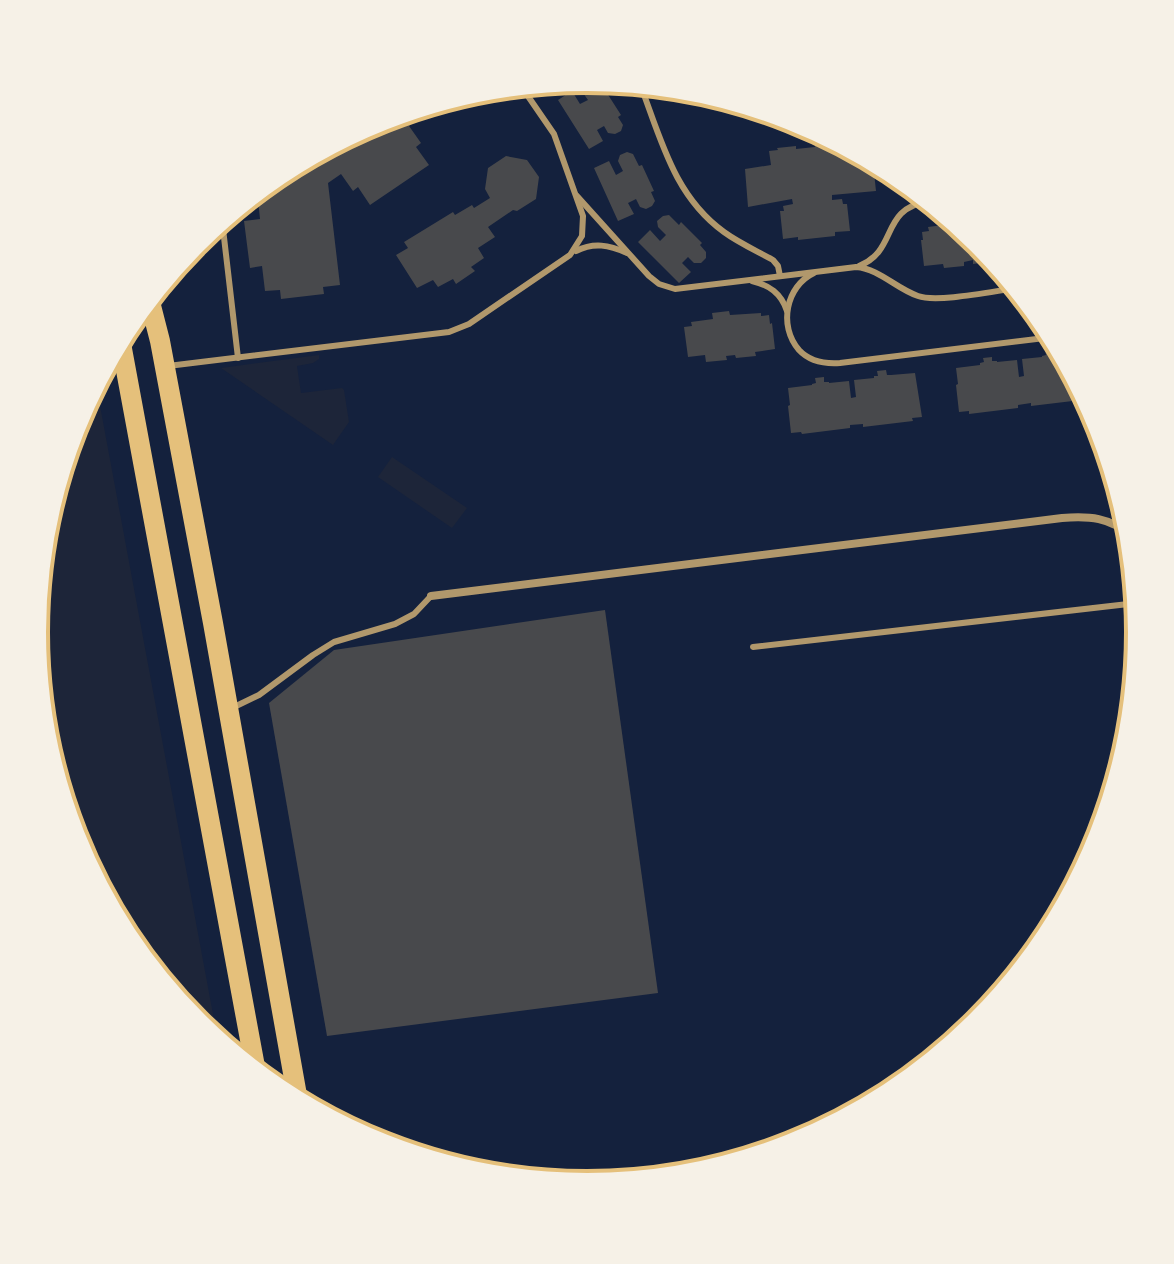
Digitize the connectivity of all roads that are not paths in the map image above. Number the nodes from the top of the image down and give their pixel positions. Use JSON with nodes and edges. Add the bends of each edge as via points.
{"nodes":[{"id":1,"x":528,"y":97,"type":"edge"},
{"id":2,"x":645,"y":97,"type":"edge"},
{"id":3,"x":575,"y":194,"type":"junction"},
{"id":4,"x":915,"y":204,"type":"edge"},
{"id":5,"x":224,"y":235,"type":"edge"},
{"id":6,"x":630,"y":254,"type":"junction"},
{"id":7,"x":570,"y":255,"type":"junction"},
{"id":8,"x":856,"y":267,"type":"junction"},
{"id":9,"x":821,"y":271,"type":"junction"},
{"id":10,"x":780,"y":276,"type":"junction"},
{"id":11,"x":745,"y":280,"type":"junction"},
{"id":12,"x":1003,"y":290,"type":"edge"},
{"id":13,"x":153,"y":313,"type":"edge"},
{"id":14,"x":788,"y":314,"type":"junction"},
{"id":15,"x":1039,"y":339,"type":"edge"},
{"id":16,"x":123,"y":357,"type":"edge"},
{"id":17,"x":238,"y":358,"type":"junction"},
{"id":18,"x":165,"y":367,"type":"junction"},
{"id":19,"x":1116,"y":525,"type":"edge"},
{"id":20,"x":431,"y":596,"type":"joint"},
{"id":21,"x":1125,"y":604,"type":"edge"},
{"id":22,"x":753,"y":647,"type":"dead end"},
{"id":23,"x":228,"y":709,"type":"junction"},
{"id":24,"x":253,"y":1055,"type":"edge"},
{"id":25,"x":295,"y":1085,"type":"edge"}],
"edges":[{"from":1,"to":3,"type":"lane","via":[[554,134]]},
{"from":2,"to":10,"type":"lane","via":[[682,187],[724,231],[773,260]]},
{"from":3,"to":6,"type":"lane"},
{"from":3,"to":7,"type":"lane","via":[[583,226]]},
{"from":4,"to":8,"type":"lane","via":[[892,224],[878,253]]},
{"from":5,"to":17,"type":"lane"},
{"from":6,"to":7,"type":"lane","via":[[592,245]]},
{"from":6,"to":11,"type":"lane","via":[[666,287]]},
{"from":7,"to":17,"type":"lane","via":[[449,332]]},
{"from":8,"to":9,"type":"lane"},
{"from":8,"to":12,"type":"lane","via":[[929,298]]},
{"from":9,"to":10,"type":"lane"},
{"from":9,"to":14,"type":"lane","via":[[799,284]]},
{"from":10,"to":11,"type":"lane"},
{"from":11,"to":14,"type":"lane","via":[[770,288]]},
{"from":13,"to":18,"type":"main road"},
{"from":14,"to":15,"type":"lane","via":[[799,350],[828,364]]},
{"from":16,"to":24,"type":"main road"},
{"from":17,"to":18,"type":"lane"},
{"from":18,"to":23,"type":"main road"},
{"from":19,"to":20,"type":"street","via":[[1086,516],[1062,518]]},
{"from":20,"to":23,"type":"lane","via":[[414,614],[334,642],[259,695]]},
{"from":21,"to":22,"type":"lane"},
{"from":23,"to":25,"type":"main road"}]}
